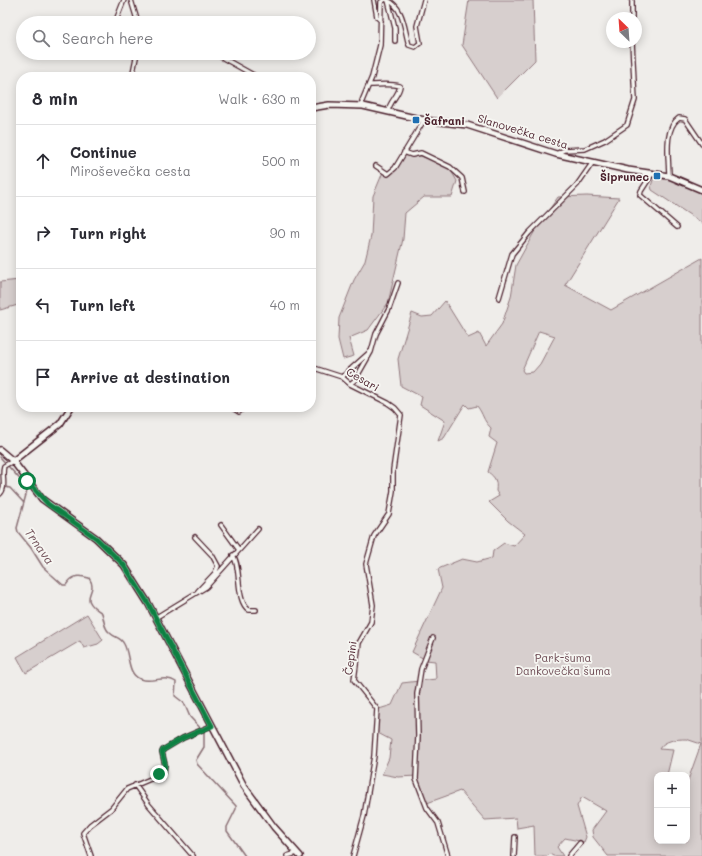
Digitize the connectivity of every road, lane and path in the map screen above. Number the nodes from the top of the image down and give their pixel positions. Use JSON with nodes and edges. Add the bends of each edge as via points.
{"nodes":[{"id":1,"x":124,"y":0,"type":"edge"},
{"id":2,"x":131,"y":0,"type":"edge"},
{"id":3,"x":374,"y":0,"type":"edge"},
{"id":4,"x":387,"y":0,"type":"edge"},
{"id":5,"x":424,"y":0,"type":"edge"},
{"id":6,"x":632,"y":0,"type":"edge"},
{"id":7,"x":632,"y":12,"type":"edge"},
{"id":8,"x":118,"y":16,"type":"edge"},
{"id":9,"x":136,"y":16,"type":"edge"},
{"id":10,"x":381,"y":21,"type":"junction"},
{"id":11,"x":395,"y":41,"type":"dead end"},
{"id":12,"x":632,"y":48,"type":"edge"},
{"id":13,"x":135,"y":60,"type":"edge"},
{"id":14,"x":227,"y":60,"type":"edge"},
{"id":15,"x":133,"y":72,"type":"edge"},
{"id":16,"x":248,"y":72,"type":"edge"},
{"id":17,"x":369,"y":85,"type":"junction"},
{"id":18,"x":362,"y":106,"type":"junction"},
{"id":19,"x":316,"y":107,"type":"edge"},
{"id":20,"x":388,"y":110,"type":"junction"},
{"id":21,"x":424,"y":120,"type":"junction"},
{"id":22,"x":702,"y":144,"type":"edge"},
{"id":23,"x":404,"y":152,"type":"junction"},
{"id":24,"x":556,"y":154,"type":"junction"},
{"id":25,"x":593,"y":162,"type":"junction"},
{"id":26,"x":376,"y":166,"type":"dead end"},
{"id":27,"x":652,"y":174,"type":"junction"},
{"id":28,"x":669,"y":176,"type":"junction"},
{"id":29,"x":702,"y":190,"type":"edge"},
{"id":30,"x":465,"y":192,"type":"dead end"},
{"id":31,"x":677,"y":227,"type":"dead end"},
{"id":32,"x":398,"y":283,"type":"dead end"},
{"id":33,"x":499,"y":298,"type":"dead end"},
{"id":34,"x":372,"y":350,"type":"junction"},
{"id":35,"x":316,"y":369,"type":"edge"},
{"id":36,"x":342,"y":377,"type":"junction"},
{"id":37,"x":350,"y":384,"type":"junction"},
{"id":38,"x":68,"y":412,"type":"edge"},
{"id":39,"x":401,"y":415,"type":"joint"},
{"id":40,"x":0,"y":450,"type":"edge"},
{"id":41,"x":9,"y":463,"type":"junction"},
{"id":42,"x":0,"y":494,"type":"edge"},
{"id":43,"x":221,"y":525,"type":"dead end"},
{"id":44,"x":258,"y":529,"type":"dead end"},
{"id":45,"x":195,"y":537,"type":"dead end"},
{"id":46,"x":239,"y":550,"type":"junction"},
{"id":47,"x":233,"y":555,"type":"junction"},
{"id":48,"x":198,"y":591,"type":"junction"},
{"id":49,"x":256,"y":610,"type":"dead end"},
{"id":50,"x":155,"y":618,"type":"junction"},
{"id":51,"x":433,"y":638,"type":"dead end"},
{"id":52,"x":212,"y":726,"type":"junction"},
{"id":53,"x":135,"y":785,"type":"junction"},
{"id":54,"x":515,"y":837,"type":"dead end"},
{"id":55,"x":580,"y":843,"type":"dead end"},
{"id":56,"x":298,"y":854,"type":"edge"},
{"id":57,"x":91,"y":856,"type":"edge"},
{"id":58,"x":193,"y":856,"type":"edge"},
{"id":59,"x":288,"y":856,"type":"edge"},
{"id":60,"x":353,"y":856,"type":"edge"},
{"id":61,"x":448,"y":856,"type":"edge"},
{"id":62,"x":514,"y":856,"type":"edge"},
{"id":63,"x":569,"y":856,"type":"edge"}],
"edges":[{"from":1,"to":8,"type":"street"},
{"from":2,"to":9,"type":"street"},
{"from":3,"to":10,"type":"street","via":[[377,17]]},
{"from":4,"to":5,"type":"street","via":[[398,8],[409,45],[415,47],[420,43],[417,26]]},
{"from":4,"to":10,"type":"street","via":[[381,2]]},
{"from":4,"to":11,"type":"street","via":[[395,28]]},
{"from":6,"to":7,"type":"street"},
{"from":10,"to":17,"type":"street","via":[[380,45]]},
{"from":12,"to":24,"type":"street","via":[[635,100],[627,125],[605,140],[585,149],[564,150]]},
{"from":13,"to":15,"type":"street"},
{"from":14,"to":16,"type":"street"},
{"from":17,"to":18,"type":"street"},
{"from":17,"to":20,"type":"street","via":[[390,83],[400,86]]},
{"from":18,"to":19,"type":"main road","name":"Slanovečka cesta"},
{"from":18,"to":20,"type":"main road","name":"Slanovečka cesta"},
{"from":20,"to":21,"type":"main road","name":"Slanovečka cesta"},
{"from":21,"to":23,"type":"street"},
{"from":21,"to":24,"type":"main road","name":"Slanovečka cesta","via":[[480,128]]},
{"from":22,"to":28,"type":"street","via":[[685,119],[676,120],[669,136]]},
{"from":23,"to":26,"type":"street","via":[[395,168],[388,174]]},
{"from":23,"to":30,"type":"street","via":[[412,155],[421,153],[450,167],[462,178]]},
{"from":24,"to":25,"type":"main road","name":"Slanovečka cesta"},
{"from":25,"to":27,"type":"main road","name":"Slanovečka cesta"},
{"from":25,"to":33,"type":"street","via":[[577,186],[529,233],[512,254]]},
{"from":27,"to":28,"type":"main road","name":"Slanovečka cesta"},
{"from":27,"to":31,"type":"street","via":[[640,195]]},
{"from":28,"to":29,"type":"main road","name":"Slanovečka cesta"},
{"from":32,"to":34,"type":"street","via":[[389,309],[376,334]]},
{"from":34,"to":36,"type":"street"},
{"from":34,"to":37,"type":"street","via":[[362,370]]},
{"from":35,"to":36,"type":"street","name":"Cesari"},
{"from":36,"to":37,"type":"street","name":"Cesari"},
{"from":37,"to":39,"type":"street","name":"Cesari","via":[[388,403]]},
{"from":38,"to":41,"type":"main road","via":[[60,424]]},
{"from":39,"to":60,"type":"street","name":"Čepini","via":[[389,514],[374,536],[366,564],[372,622],[359,643],[354,680],[377,709],[374,756],[364,816]]},
{"from":40,"to":41,"type":"main road"},
{"from":41,"to":42,"type":"street","via":[[3,470],[3,488]]},
{"from":41,"to":50,"type":"main road","via":[[42,499],[96,538],[124,565]]},
{"from":43,"to":46,"type":"street"},
{"from":44,"to":46,"type":"street"},
{"from":45,"to":48,"type":"street","via":[[212,555],[218,566]]},
{"from":46,"to":47,"type":"street"},
{"from":47,"to":48,"type":"street","via":[[206,587]]},
{"from":47,"to":49,"type":"street","via":[[246,607],[249,610]]},
{"from":48,"to":50,"type":"street"},
{"from":50,"to":52,"type":"main road"},
{"from":51,"to":61,"type":"street","via":[[421,669],[416,698],[416,779],[427,808],[438,823]]},
{"from":52,"to":53,"type":"street","via":[[163,750],[164,771]]},
{"from":52,"to":56,"type":"main road","via":[[244,786],[274,827]]},
{"from":53,"to":57,"type":"street","via":[[127,789],[111,809],[84,831]]},
{"from":53,"to":58,"type":"street","via":[[149,806]]},
{"from":54,"to":62,"type":"street"},
{"from":55,"to":63,"type":"street"},
{"from":56,"to":59,"type":"street"}]}
